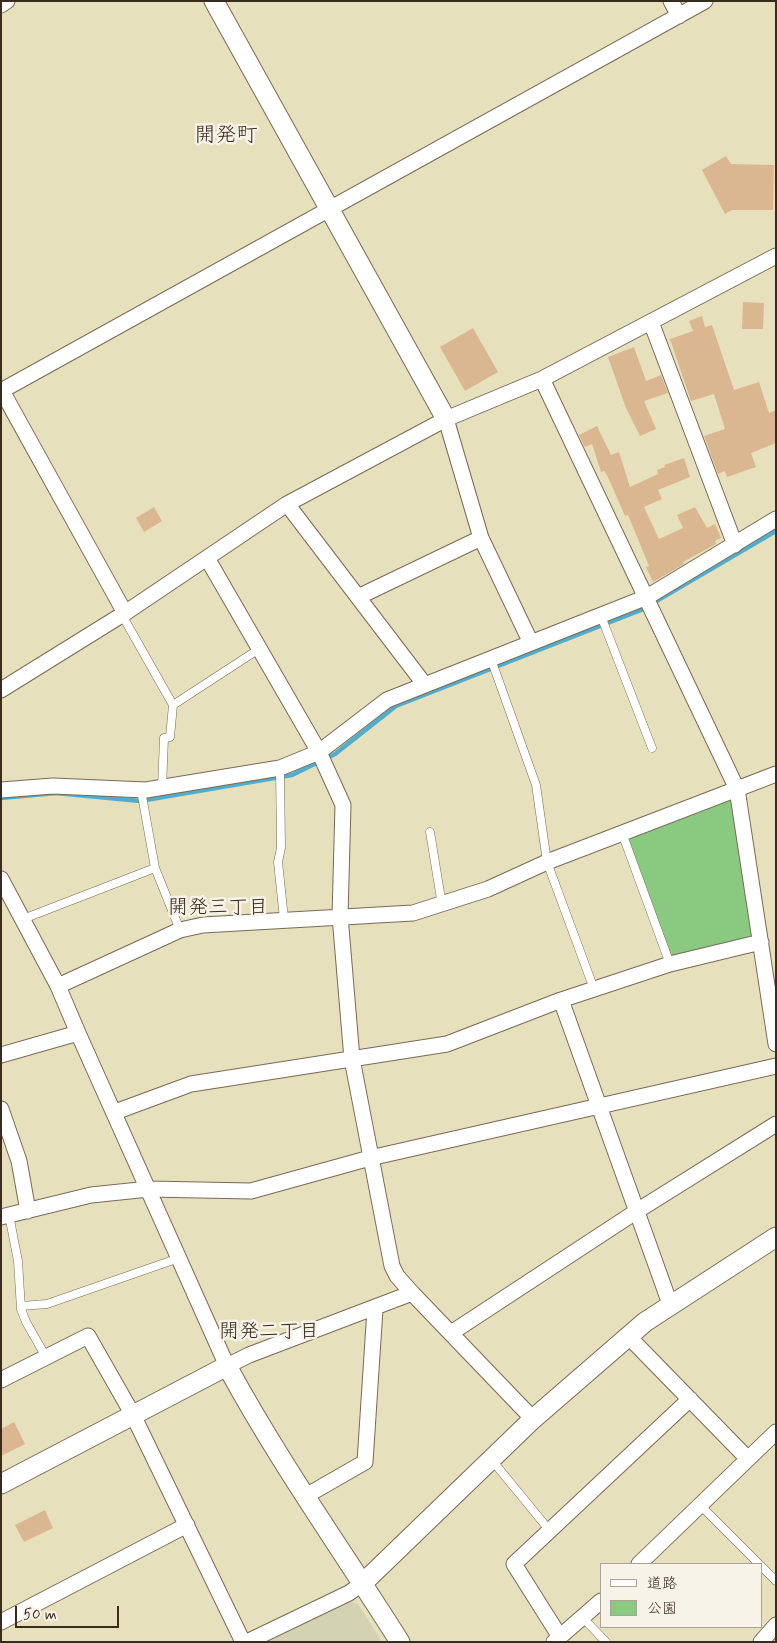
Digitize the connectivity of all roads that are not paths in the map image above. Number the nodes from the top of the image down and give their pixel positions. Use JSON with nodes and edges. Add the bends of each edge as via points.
{"nodes":[{"id":1,"x":7,"y":1,"type":"edge"},
{"id":2,"x":214,"y":1,"type":"edge"},
{"id":3,"x":672,"y":1,"type":"edge"},
{"id":4,"x":705,"y":1,"type":"edge"},
{"id":5,"x":1,"y":5,"type":"edge"},
{"id":6,"x":680,"y":16,"type":"junction"},
{"id":7,"x":329,"y":208,"type":"junction"},
{"id":8,"x":776,"y":256,"type":"edge"},
{"id":9,"x":651,"y":322,"type":"junction"},
{"id":10,"x":542,"y":378,"type":"junction"},
{"id":11,"x":1,"y":391,"type":"edge"},
{"id":12,"x":446,"y":419,"type":"junction"},
{"id":13,"x":287,"y":504,"type":"junction"},
{"id":14,"x":776,"y":519,"type":"edge"},
{"id":15,"x":481,"y":538,"type":"junction"},
{"id":16,"x":735,"y":545,"type":"junction"},
{"id":17,"x":206,"y":558,"type":"junction"},
{"id":18,"x":358,"y":597,"type":"junction"},
{"id":19,"x":647,"y":597,"type":"junction"},
{"id":20,"x":124,"y":614,"type":"junction"},
{"id":21,"x":601,"y":616,"type":"junction"},
{"id":22,"x":530,"y":644,"type":"junction"},
{"id":23,"x":259,"y":649,"type":"junction"},
{"id":24,"x":491,"y":659,"type":"junction"},
{"id":25,"x":425,"y":685,"type":"junction"},
{"id":26,"x":1,"y":690,"type":"edge"},
{"id":27,"x":173,"y":705,"type":"junction"},
{"id":28,"x":652,"y":748,"type":"dead end"},
{"id":29,"x":319,"y":752,"type":"junction"},
{"id":30,"x":280,"y":768,"type":"junction"},
{"id":31,"x":776,"y":774,"type":"edge"},
{"id":32,"x":162,"y":788,"type":"junction"},
{"id":33,"x":737,"y":789,"type":"junction"},
{"id":34,"x":1,"y":790,"type":"edge"},
{"id":35,"x":142,"y":790,"type":"junction"},
{"id":36,"x":430,"y":832,"type":"dead end"},
{"id":37,"x":622,"y":833,"type":"junction"},
{"id":38,"x":547,"y":862,"type":"junction"},
{"id":39,"x":155,"y":868,"type":"junction"},
{"id":40,"x":3,"y":885,"type":"edge"},
{"id":41,"x":442,"y":905,"type":"junction"},
{"id":42,"x":340,"y":916,"type":"junction"},
{"id":43,"x":23,"y":920,"type":"junction"},
{"id":44,"x":284,"y":920,"type":"junction"},
{"id":45,"x":180,"y":930,"type":"junction"},
{"id":46,"x":761,"y":942,"type":"junction"},
{"id":47,"x":670,"y":964,"type":"junction"},
{"id":48,"x":58,"y":986,"type":"junction"},
{"id":49,"x":594,"y":989,"type":"junction"},
{"id":50,"x":561,"y":1000,"type":"junction"},
{"id":51,"x":78,"y":1033,"type":"junction"},
{"id":52,"x":776,"y":1044,"type":"edge"},
{"id":53,"x":1,"y":1055,"type":"edge"},
{"id":54,"x":352,"y":1059,"type":"junction"},
{"id":55,"x":776,"y":1066,"type":"edge"},
{"id":56,"x":599,"y":1104,"type":"junction"},
{"id":57,"x":1,"y":1109,"type":"edge"},
{"id":58,"x":115,"y":1112,"type":"junction"},
{"id":59,"x":776,"y":1124,"type":"edge"},
{"id":60,"x":370,"y":1158,"type":"junction"},
{"id":61,"x":149,"y":1189,"type":"junction"},
{"id":62,"x":28,"y":1210,"type":"junction"},
{"id":63,"x":637,"y":1211,"type":"junction"},
{"id":64,"x":5,"y":1216,"type":"edge"},
{"id":65,"x":776,"y":1237,"type":"edge"},
{"id":66,"x":179,"y":1258,"type":"junction"},
{"id":67,"x":412,"y":1293,"type":"junction"},
{"id":68,"x":670,"y":1304,"type":"junction"},
{"id":69,"x":21,"y":1306,"type":"junction"},
{"id":70,"x":375,"y":1309,"type":"junction"},
{"id":71,"x":451,"y":1333,"type":"junction"},
{"id":72,"x":628,"y":1336,"type":"junction"},
{"id":73,"x":46,"y":1357,"type":"junction"},
{"id":74,"x":227,"y":1366,"type":"junction"},
{"id":75,"x":1,"y":1380,"type":"edge"},
{"id":76,"x":690,"y":1399,"type":"junction"},
{"id":77,"x":133,"y":1415,"type":"junction"},
{"id":78,"x":533,"y":1418,"type":"junction"},
{"id":79,"x":776,"y":1432,"type":"edge"},
{"id":80,"x":491,"y":1459,"type":"junction"},
{"id":81,"x":748,"y":1459,"type":"junction"},
{"id":82,"x":1,"y":1484,"type":"edge"},
{"id":83,"x":304,"y":1497,"type":"junction"},
{"id":84,"x":700,"y":1505,"type":"junction"},
{"id":85,"x":187,"y":1525,"type":"junction"},
{"id":86,"x":550,"y":1531,"type":"junction"},
{"id":87,"x":640,"y":1563,"type":"edge"},
{"id":88,"x":758,"y":1563,"type":"edge"},
{"id":89,"x":762,"y":1567,"type":"edge"},
{"id":90,"x":776,"y":1581,"type":"edge"},
{"id":91,"x":362,"y":1582,"type":"junction"},
{"id":92,"x":600,"y":1602,"type":"edge"},
{"id":93,"x":583,"y":1618,"type":"junction"},
{"id":94,"x":1,"y":1622,"type":"edge"},
{"id":95,"x":776,"y":1625,"type":"edge"},
{"id":96,"x":557,"y":1639,"type":"edge"},
{"id":97,"x":245,"y":1642,"type":"edge"},
{"id":98,"x":400,"y":1642,"type":"edge"},
{"id":99,"x":606,"y":1642,"type":"edge"},
{"id":100,"x":761,"y":1642,"type":"edge"}],
"edges":[{"from":1,"to":5,"type":"street"},
{"from":2,"to":7,"type":"street"},
{"from":3,"to":6,"type":"street"},
{"from":4,"to":6,"type":"street"},
{"from":6,"to":7,"type":"street"},
{"from":7,"to":11,"type":"street"},
{"from":7,"to":12,"type":"street"},
{"from":8,"to":9,"type":"street"},
{"from":9,"to":10,"type":"street"},
{"from":9,"to":16,"type":"street"},
{"from":10,"to":12,"type":"street"},
{"from":10,"to":19,"type":"street"},
{"from":11,"to":20,"type":"street"},
{"from":12,"to":13,"type":"street"},
{"from":12,"to":15,"type":"street"},
{"from":13,"to":17,"type":"street"},
{"from":13,"to":18,"type":"street"},
{"from":14,"to":16,"type":"street"},
{"from":15,"to":18,"type":"street"},
{"from":15,"to":22,"type":"street"},
{"from":16,"to":19,"type":"street"},
{"from":17,"to":20,"type":"street"},
{"from":17,"to":23,"type":"street"},
{"from":18,"to":25,"type":"street"},
{"from":19,"to":21,"type":"street"},
{"from":19,"to":33,"type":"street"},
{"from":20,"to":26,"type":"street"},
{"from":20,"to":27,"type":"lane"},
{"from":21,"to":22,"type":"street"},
{"from":21,"to":28,"type":"lane"},
{"from":22,"to":24,"type":"street"},
{"from":23,"to":27,"type":"lane"},
{"from":23,"to":29,"type":"street"},
{"from":24,"to":25,"type":"street"},
{"from":24,"to":38,"type":"lane","via":[[536,785]]},
{"from":25,"to":29,"type":"street","via":[[387,700]]},
{"from":27,"to":32,"type":"lane","via":[[170,737],[164,738]]},
{"from":29,"to":30,"type":"street"},
{"from":29,"to":42,"type":"street","via":[[343,805]]},
{"from":30,"to":32,"type":"street"},
{"from":30,"to":44,"type":"lane","via":[[281,848],[278,862]]},
{"from":31,"to":33,"type":"street"},
{"from":32,"to":35,"type":"street"},
{"from":33,"to":37,"type":"street"},
{"from":33,"to":46,"type":"street"},
{"from":34,"to":35,"type":"street","via":[[53,786]]},
{"from":35,"to":39,"type":"lane"},
{"from":36,"to":41,"type":"lane"},
{"from":37,"to":38,"type":"street"},
{"from":37,"to":47,"type":"lane"},
{"from":38,"to":41,"type":"street"},
{"from":38,"to":49,"type":"lane"},
{"from":39,"to":43,"type":"lane"},
{"from":39,"to":45,"type":"lane"},
{"from":40,"to":43,"type":"street"},
{"from":41,"to":42,"type":"street","via":[[413,913]]},
{"from":42,"to":44,"type":"street"},
{"from":42,"to":54,"type":"street"},
{"from":43,"to":48,"type":"street"},
{"from":44,"to":45,"type":"street","via":[[204,925]]},
{"from":45,"to":48,"type":"street"},
{"from":46,"to":47,"type":"street"},
{"from":46,"to":52,"type":"street"},
{"from":47,"to":49,"type":"street"},
{"from":48,"to":51,"type":"street"},
{"from":49,"to":50,"type":"street"},
{"from":50,"to":54,"type":"street","via":[[448,1044]]},
{"from":50,"to":56,"type":"street"},
{"from":51,"to":53,"type":"street"},
{"from":51,"to":58,"type":"street"},
{"from":54,"to":58,"type":"street","via":[[191,1084]]},
{"from":54,"to":60,"type":"street"},
{"from":55,"to":56,"type":"street"},
{"from":56,"to":60,"type":"street"},
{"from":56,"to":63,"type":"street"},
{"from":57,"to":62,"type":"street","via":[[19,1161]]},
{"from":58,"to":61,"type":"street"},
{"from":59,"to":63,"type":"street"},
{"from":60,"to":61,"type":"street","via":[[251,1190]]},
{"from":60,"to":67,"type":"street","via":[[392,1266]]},
{"from":61,"to":62,"type":"street","via":[[91,1194]]},
{"from":61,"to":66,"type":"street"},
{"from":62,"to":64,"type":"street"},
{"from":63,"to":68,"type":"street"},
{"from":63,"to":71,"type":"street"},
{"from":64,"to":69,"type":"lane","via":[[18,1261]]},
{"from":65,"to":68,"type":"street"},
{"from":66,"to":69,"type":"lane","via":[[47,1304]]},
{"from":66,"to":74,"type":"street"},
{"from":67,"to":70,"type":"street"},
{"from":67,"to":71,"type":"street"},
{"from":68,"to":72,"type":"street"},
{"from":69,"to":73,"type":"lane","via":[[26,1322]]},
{"from":70,"to":74,"type":"street"},
{"from":70,"to":83,"type":"street","via":[[365,1462]]},
{"from":71,"to":78,"type":"street"},
{"from":72,"to":76,"type":"street"},
{"from":72,"to":78,"type":"street"},
{"from":73,"to":75,"type":"street"},
{"from":73,"to":77,"type":"street","via":[[88,1336]]},
{"from":74,"to":77,"type":"street"},
{"from":74,"to":83,"type":"street"},
{"from":76,"to":81,"type":"street"},
{"from":76,"to":86,"type":"street"},
{"from":77,"to":82,"type":"street"},
{"from":77,"to":85,"type":"street"},
{"from":78,"to":80,"type":"street"},
{"from":79,"to":81,"type":"street"},
{"from":80,"to":86,"type":"lane"},
{"from":80,"to":91,"type":"street"},
{"from":81,"to":84,"type":"street"},
{"from":83,"to":91,"type":"street"},
{"from":84,"to":87,"type":"street"},
{"from":84,"to":88,"type":"lane"},
{"from":85,"to":94,"type":"street"},
{"from":85,"to":97,"type":"street"},
{"from":86,"to":96,"type":"street","via":[[514,1564]]},
{"from":89,"to":90,"type":"lane"},
{"from":91,"to":97,"type":"street","via":[[349,1593]]},
{"from":91,"to":98,"type":"street"},
{"from":92,"to":93,"type":"street"},
{"from":93,"to":96,"type":"street"},
{"from":93,"to":99,"type":"lane"},
{"from":95,"to":100,"type":"street"}]}
